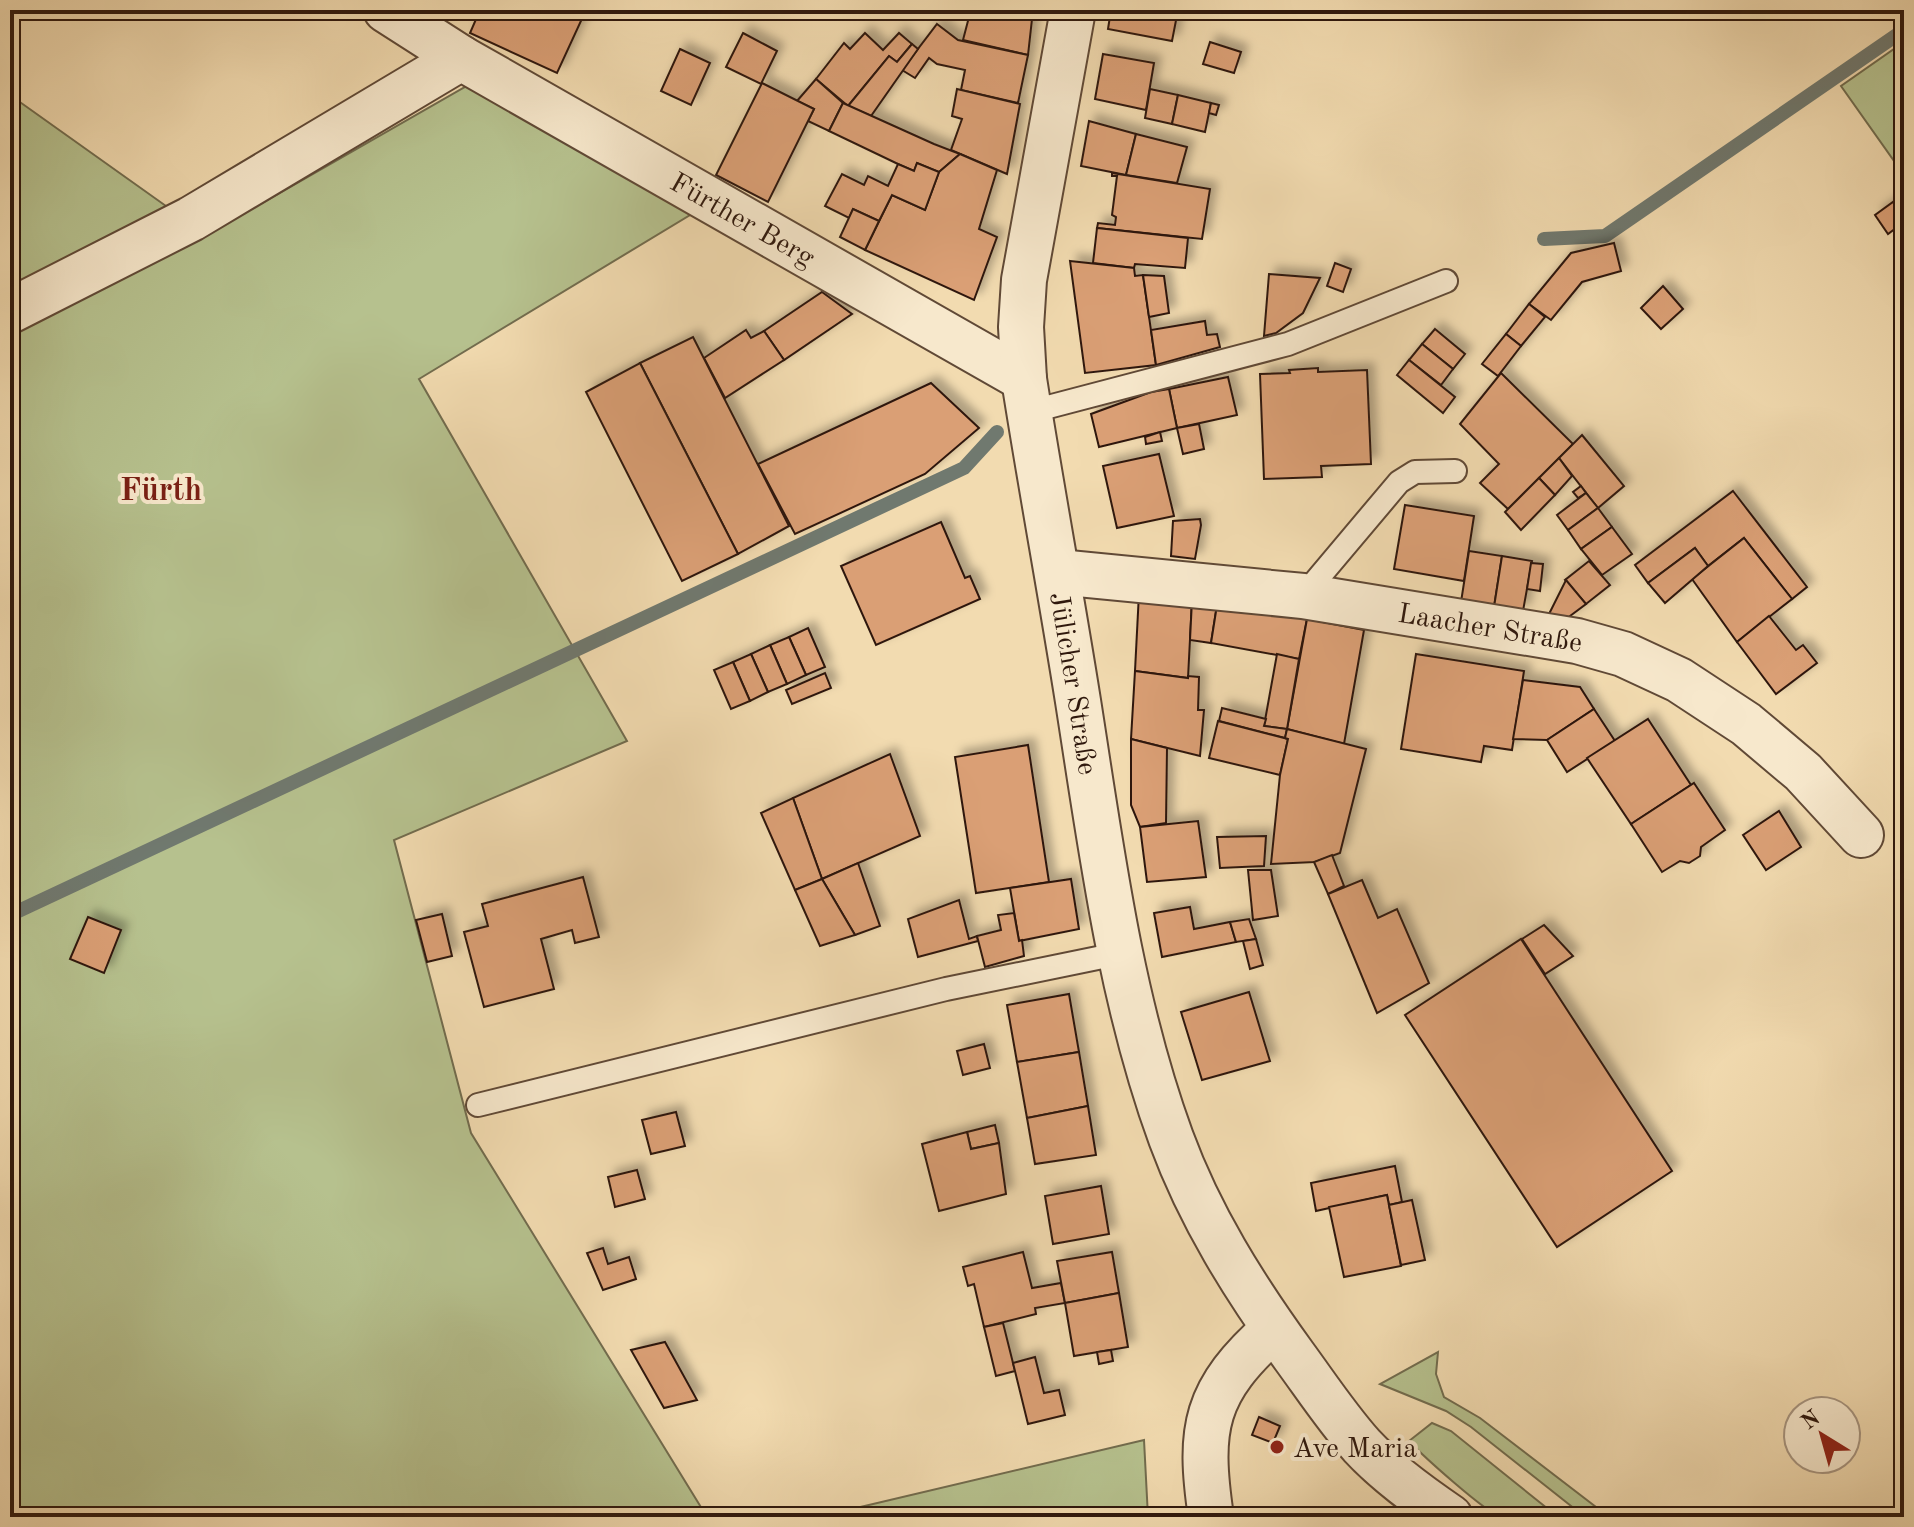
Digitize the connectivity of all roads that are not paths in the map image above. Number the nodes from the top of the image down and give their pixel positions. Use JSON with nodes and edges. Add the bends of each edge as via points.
{"nodes":[{"id":1,"x":1073,"y":10,"type":"edge"},
{"id":2,"x":408,"y":17,"type":"edge"},
{"id":3,"x":461,"y":58,"type":"junction"},
{"id":4,"x":1446,"y":281,"type":"dead end"},
{"id":5,"x":10,"y":311,"type":"edge"},
{"id":6,"x":1027,"y":396,"type":"junction"},
{"id":7,"x":1455,"y":471,"type":"dead end"},
{"id":8,"x":1058,"y":572,"type":"junction"},
{"id":9,"x":1303,"y":596,"type":"junction"},
{"id":10,"x":1861,"y":835,"type":"dead end"},
{"id":11,"x":1122,"y":953,"type":"junction"},
{"id":12,"x":478,"y":1105,"type":"dead end"},
{"id":13,"x":1280,"y":1337,"type":"junction"},
{"id":14,"x":1211,"y":1517,"type":"edge"},
{"id":15,"x":1450,"y":1517,"type":"edge"}],
"edges":[{"from":1,"to":6,"type":"street","name":"Jülicher Straße","via":[[1024,280],[1021,327]]},
{"from":2,"to":3,"type":"street","name":"Fürther Berg"},
{"from":3,"to":5,"type":"street","via":[[191,219]]},
{"from":3,"to":6,"type":"street","name":"Fürther Berg"},
{"from":4,"to":6,"type":"lane","via":[[1288,344]]},
{"from":6,"to":8,"type":"street","name":"Jülicher Straße"},
{"from":7,"to":9,"type":"lane","via":[[1415,472],[1399,482]]},
{"from":8,"to":9,"type":"street","name":"Laacher Straße"},
{"from":8,"to":11,"type":"street","name":"Jülicher Straße"},
{"from":9,"to":10,"type":"street","name":"Laacher Straße","via":[[1577,641],[1623,654],[1679,680],[1746,724],[1803,772]]},
{"from":11,"to":12,"type":"lane","via":[[946,989]]},
{"from":11,"to":13,"type":"street","name":"Jülicher Straße","via":[[1171,1138],[1217,1239]]},
{"from":13,"to":14,"type":"street","via":[[1245,1356],[1212,1406],[1204,1444]]},
{"from":13,"to":15,"type":"street","name":"Jülicher Straße","via":[[1364,1448]]}]}
